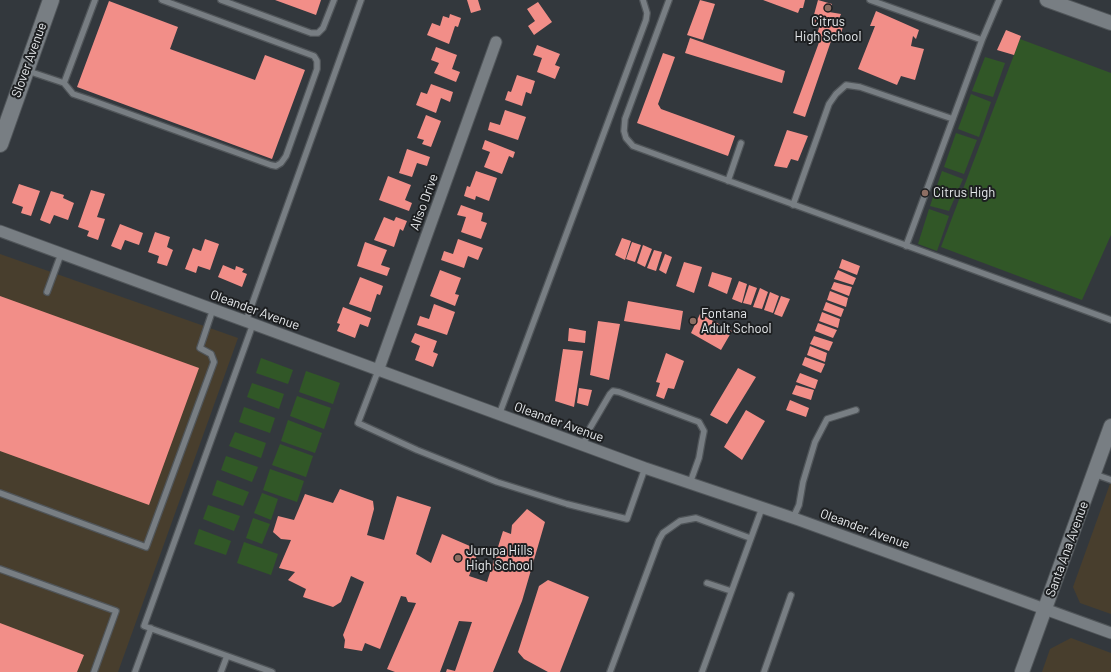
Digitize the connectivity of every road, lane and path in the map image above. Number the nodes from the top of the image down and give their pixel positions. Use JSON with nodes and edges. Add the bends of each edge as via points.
{"nodes":[{"id":1,"x":51,"y":0,"type":"edge"},
{"id":2,"x":95,"y":0,"type":"edge"},
{"id":3,"x":162,"y":0,"type":"edge"},
{"id":4,"x":221,"y":0,"type":"edge"},
{"id":5,"x":334,"y":0,"type":"edge"},
{"id":6,"x":361,"y":0,"type":"edge"},
{"id":7,"x":643,"y":0,"type":"edge"},
{"id":8,"x":669,"y":0,"type":"edge"},
{"id":9,"x":870,"y":0,"type":"edge"},
{"id":10,"x":999,"y":0,"type":"edge"},
{"id":11,"x":1047,"y":0,"type":"edge"},
{"id":12,"x":1111,"y":23,"type":"edge"},
{"id":13,"x":982,"y":40,"type":"junction"},
{"id":14,"x":496,"y":42,"type":"dead end"},
{"id":15,"x":26,"y":70,"type":"junction"},
{"id":16,"x":64,"y":83,"type":"junction"},
{"id":17,"x":952,"y":119,"type":"junction"},
{"id":18,"x":1,"y":135,"type":"edge"},
{"id":19,"x":742,"y":144,"type":"dead end"},
{"id":20,"x":728,"y":181,"type":"junction"},
{"id":21,"x":793,"y":205,"type":"junction"},
{"id":22,"x":0,"y":231,"type":"edge"},
{"id":23,"x":906,"y":246,"type":"junction"},
{"id":24,"x":61,"y":254,"type":"junction"},
{"id":25,"x":47,"y":292,"type":"dead end"},
{"id":26,"x":212,"y":309,"type":"junction"},
{"id":27,"x":1111,"y":320,"type":"edge"},
{"id":28,"x":249,"y":322,"type":"junction"},
{"id":29,"x":378,"y":371,"type":"junction"},
{"id":30,"x":856,"y":410,"type":"dead end"},
{"id":31,"x":499,"y":415,"type":"junction"},
{"id":32,"x":1111,"y":426,"type":"edge"},
{"id":33,"x":583,"y":445,"type":"junction"},
{"id":34,"x":645,"y":468,"type":"junction"},
{"id":35,"x":1094,"y":473,"type":"junction"},
{"id":36,"x":1111,"y":480,"type":"edge"},
{"id":37,"x":690,"y":483,"type":"junction"},
{"id":38,"x":0,"y":493,"type":"edge"},
{"id":39,"x":762,"y":508,"type":"junction"},
{"id":40,"x":793,"y":518,"type":"junction"},
{"id":41,"x":750,"y":538,"type":"junction"},
{"id":42,"x":0,"y":570,"type":"edge"},
{"id":43,"x":707,"y":583,"type":"dead end"},
{"id":44,"x":731,"y":592,"type":"junction"},
{"id":45,"x":791,"y":595,"type":"dead end"},
{"id":46,"x":1046,"y":608,"type":"junction"},
{"id":47,"x":150,"y":628,"type":"junction"},
{"id":48,"x":1111,"y":633,"type":"edge"},
{"id":49,"x":227,"y":656,"type":"junction"},
{"id":50,"x":94,"y":672,"type":"edge"},
{"id":51,"x":135,"y":672,"type":"edge"},
{"id":52,"x":221,"y":672,"type":"edge"},
{"id":53,"x":272,"y":672,"type":"edge"},
{"id":54,"x":610,"y":672,"type":"edge"},
{"id":55,"x":702,"y":672,"type":"edge"},
{"id":56,"x":764,"y":672,"type":"edge"},
{"id":57,"x":1022,"y":672,"type":"edge"}],
"edges":[{"from":1,"to":15,"type":"main road","name":"Slover Avenue"},
{"from":2,"to":16,"type":"lane"},
{"from":3,"to":16,"type":"lane","via":[[314,56],[317,69],[286,156],[281,163],[271,165],[88,100],[73,94]]},
{"from":4,"to":5,"type":"lane","via":[[311,33],[318,33],[323,28]]},
{"from":6,"to":28,"type":"lane"},
{"from":7,"to":31,"type":"lane","via":[[647,13],[646,20]]},
{"from":8,"to":20,"type":"lane","via":[[625,119],[626,138],[638,149]]},
{"from":9,"to":13,"type":"lane"},
{"from":10,"to":13,"type":"lane"},
{"from":11,"to":12,"type":"street"},
{"from":13,"to":17,"type":"lane"},
{"from":14,"to":29,"type":"street","name":"Aliso Drive"},
{"from":15,"to":16,"type":"lane"},
{"from":15,"to":18,"type":"main road","name":"Slover Avenue"},
{"from":17,"to":21,"type":"lane","via":[[860,87],[846,86],[836,94],[828,106]]},
{"from":17,"to":23,"type":"lane"},
{"from":19,"to":20,"type":"lane"},
{"from":20,"to":21,"type":"lane"},
{"from":21,"to":23,"type":"lane"},
{"from":22,"to":24,"type":"street","name":"Oleander Avenue"},
{"from":23,"to":27,"type":"lane"},
{"from":24,"to":25,"type":"lane"},
{"from":24,"to":26,"type":"street","name":"Oleander Avenue"},
{"from":26,"to":28,"type":"street","name":"Oleander Avenue"},
{"from":26,"to":38,"type":"lane","via":[[200,348],[211,354],[214,362],[146,547]]},
{"from":28,"to":29,"type":"street","name":"Oleander Avenue"},
{"from":28,"to":47,"type":"lane","via":[[144,626]]},
{"from":29,"to":31,"type":"street","name":"Oleander Avenue"},
{"from":29,"to":34,"type":"lane","via":[[358,423],[496,482],[626,519]]},
{"from":30,"to":40,"type":"lane","via":[[827,419],[815,442],[799,505]]},
{"from":31,"to":33,"type":"street","name":"Oleander Avenue"},
{"from":32,"to":35,"type":"street","name":"Santa Ana Avenue"},
{"from":33,"to":34,"type":"street","name":"Oleander Avenue"},
{"from":33,"to":37,"type":"lane","via":[[610,394],[613,391],[619,392],[700,422],[704,431],[699,458]]},
{"from":34,"to":37,"type":"street","name":"Oleander Avenue"},
{"from":35,"to":36,"type":"lane"},
{"from":35,"to":46,"type":"street","name":"Santa Ana Avenue"},
{"from":37,"to":39,"type":"street","name":"Oleander Avenue"},
{"from":39,"to":40,"type":"street","name":"Oleander Avenue"},
{"from":39,"to":41,"type":"lane"},
{"from":40,"to":46,"type":"street","name":"Oleander Avenue"},
{"from":41,"to":44,"type":"lane"},
{"from":41,"to":54,"type":"lane","via":[[696,518],[680,521],[663,533]]},
{"from":42,"to":50,"type":"lane","via":[[116,611]]},
{"from":43,"to":44,"type":"lane"},
{"from":44,"to":55,"type":"lane"},
{"from":45,"to":56,"type":"lane"},
{"from":46,"to":48,"type":"street","name":"Oleander Avenue"},
{"from":46,"to":57,"type":"street","name":"Santa Ana Avenue"},
{"from":47,"to":49,"type":"lane"},
{"from":47,"to":51,"type":"lane"},
{"from":49,"to":52,"type":"lane"},
{"from":49,"to":53,"type":"lane"}]}
